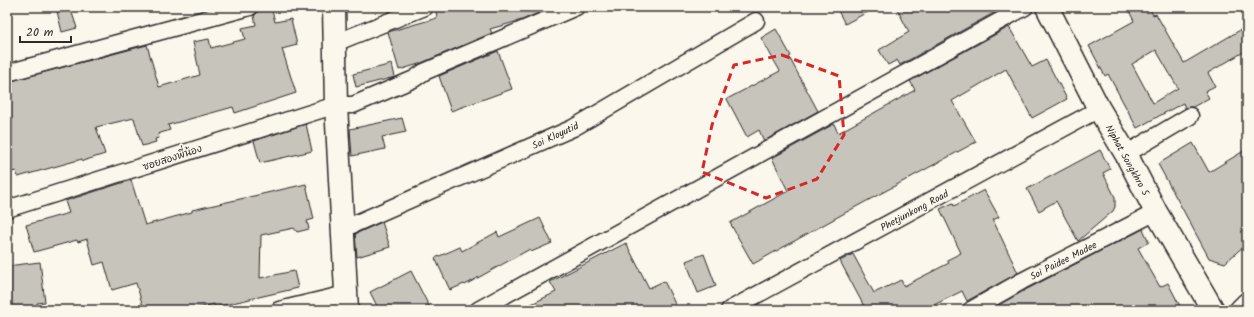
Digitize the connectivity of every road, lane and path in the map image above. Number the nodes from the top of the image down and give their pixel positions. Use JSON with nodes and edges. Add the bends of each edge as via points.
{"nodes":[{"id":1,"x":250,"y":7,"type":"edge"},
{"id":2,"x":334,"y":7,"type":"edge"},
{"id":3,"x":425,"y":7,"type":"edge"},
{"id":4,"x":576,"y":7,"type":"edge"},
{"id":5,"x":1025,"y":7,"type":"edge"},
{"id":6,"x":1047,"y":7,"type":"edge"},
{"id":7,"x":756,"y":21,"type":"dead end"},
{"id":8,"x":335,"y":43,"type":"junction"},
{"id":9,"x":7,"y":73,"type":"edge"},
{"id":10,"x":336,"y":105,"type":"junction"},
{"id":11,"x":1099,"y":110,"type":"junction"},
{"id":12,"x":1190,"y":116,"type":"dead end"},
{"id":13,"x":1126,"y":154,"type":"junction"},
{"id":14,"x":7,"y":209,"type":"edge"},
{"id":15,"x":1156,"y":212,"type":"junction"},
{"id":16,"x":344,"y":229,"type":"junction"},
{"id":17,"x":346,"y":302,"type":"edge"},
{"id":18,"x":1247,"y":304,"type":"edge"},
{"id":19,"x":279,"y":310,"type":"edge"},
{"id":20,"x":478,"y":310,"type":"edge"},
{"id":21,"x":729,"y":310,"type":"edge"},
{"id":22,"x":971,"y":310,"type":"edge"},
{"id":23,"x":1213,"y":310,"type":"edge"},
{"id":24,"x":1241,"y":310,"type":"edge"}],
"edges":[{"from":1,"to":9,"type":"street"},
{"from":2,"to":8,"type":"street"},
{"from":3,"to":8,"type":"street"},
{"from":4,"to":10,"type":"street","name":"ซอยสองพี่น้อง","via":[[353,105]]},
{"from":5,"to":20,"type":"street"},
{"from":6,"to":11,"type":"street","name":"Niphat Songkhro 5"},
{"from":7,"to":16,"type":"street","name":"Soi Kloyutid","via":[[573,128]]},
{"from":8,"to":10,"type":"street"},
{"from":10,"to":14,"type":"street","name":"ซอยสองพี่น้อง"},
{"from":10,"to":16,"type":"street"},
{"from":11,"to":13,"type":"street","name":"Niphat Songkhro 5"},
{"from":11,"to":21,"type":"street","name":"Phetjunkong Road"},
{"from":12,"to":13,"type":"street"},
{"from":13,"to":15,"type":"street","name":"Niphat Songkhro 5"},
{"from":15,"to":22,"type":"street","name":"Soi Paidee Madee"},
{"from":15,"to":23,"type":"street","name":"Niphat Songkhro 5"},
{"from":16,"to":17,"type":"street"},
{"from":17,"to":19,"type":"street"},
{"from":18,"to":24,"type":"street"}]}
